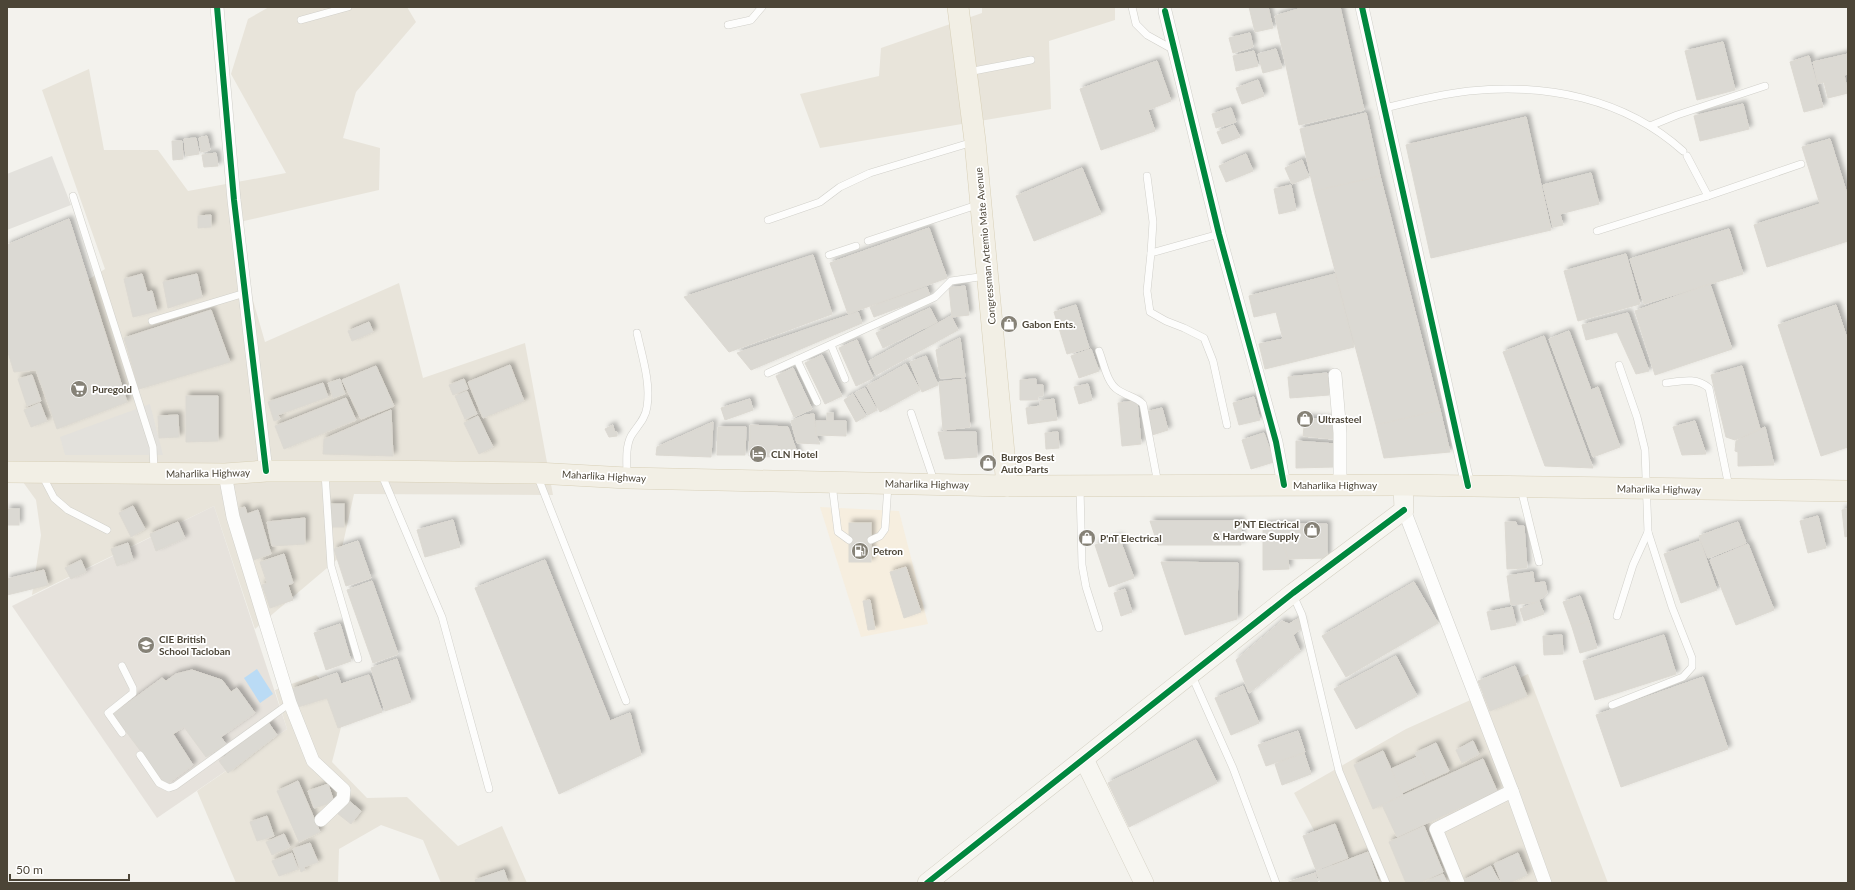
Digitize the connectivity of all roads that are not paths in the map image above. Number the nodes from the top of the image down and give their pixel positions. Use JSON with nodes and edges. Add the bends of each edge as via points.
{"nodes":[{"id":1,"x":218,"y":7,"type":"edge"},
{"id":2,"x":348,"y":7,"type":"edge"},
{"id":3,"x":762,"y":7,"type":"edge"},
{"id":4,"x":958,"y":7,"type":"edge"},
{"id":5,"x":1132,"y":7,"type":"edge"},
{"id":6,"x":1362,"y":7,"type":"edge"},
{"id":7,"x":1165,"y":12,"type":"dead end"},
{"id":8,"x":302,"y":20,"type":"dead end"},
{"id":9,"x":728,"y":25,"type":"dead end"},
{"id":10,"x":1174,"y":50,"type":"junction"},
{"id":11,"x":1031,"y":60,"type":"dead end"},
{"id":12,"x":966,"y":73,"type":"junction"},
{"id":13,"x":1765,"y":86,"type":"dead end"},
{"id":14,"x":1385,"y":108,"type":"junction"},
{"id":15,"x":1650,"y":126,"type":"junction"},
{"id":16,"x":975,"y":141,"type":"junction"},
{"id":17,"x":1801,"y":164,"type":"dead end"},
{"id":18,"x":1146,"y":176,"type":"dead end"},
{"id":19,"x":73,"y":196,"type":"dead end"},
{"id":20,"x":1708,"y":196,"type":"junction"},
{"id":21,"x":980,"y":203,"type":"junction"},
{"id":22,"x":768,"y":220,"type":"dead end"},
{"id":23,"x":1597,"y":231,"type":"dead end"},
{"id":24,"x":1219,"y":234,"type":"junction"},
{"id":25,"x":868,"y":242,"type":"dead end"},
{"id":26,"x":856,"y":246,"type":"dead end"},
{"id":27,"x":1151,"y":253,"type":"junction"},
{"id":28,"x":829,"y":255,"type":"dead end"},
{"id":29,"x":988,"y":276,"type":"junction"},
{"id":30,"x":245,"y":293,"type":"junction"},
{"id":31,"x":152,"y":321,"type":"dead end"},
{"id":32,"x":638,"y":333,"type":"dead end"},
{"id":33,"x":831,"y":345,"type":"junction"},
{"id":34,"x":1099,"y":351,"type":"dead end"},
{"id":35,"x":797,"y":360,"type":"junction"},
{"id":36,"x":1619,"y":364,"type":"dead end"},
{"id":37,"x":768,"y":373,"type":"dead end"},
{"id":38,"x":1335,"y":374,"type":"dead end"},
{"id":39,"x":845,"y":379,"type":"dead end"},
{"id":40,"x":1666,"y":383,"type":"dead end"},
{"id":41,"x":817,"y":402,"type":"dead end"},
{"id":42,"x":911,"y":413,"type":"dead end"},
{"id":43,"x":1227,"y":425,"type":"dead end"},
{"id":44,"x":266,"y":471,"type":"junction"},
{"id":45,"x":380,"y":471,"type":"junction"},
{"id":46,"x":7,"y":472,"type":"edge"},
{"id":47,"x":325,"y":472,"type":"junction"},
{"id":48,"x":41,"y":473,"type":"junction"},
{"id":49,"x":154,"y":473,"type":"junction"},
{"id":50,"x":536,"y":473,"type":"junction"},
{"id":51,"x":225,"y":474,"type":"junction"},
{"id":52,"x":627,"y":478,"type":"junction"},
{"id":53,"x":832,"y":482,"type":"junction"},
{"id":54,"x":888,"y":483,"type":"junction"},
{"id":55,"x":935,"y":484,"type":"junction"},
{"id":56,"x":1284,"y":485,"type":"junction"},
{"id":57,"x":1340,"y":485,"type":"junction"},
{"id":58,"x":1403,"y":485,"type":"junction"},
{"id":59,"x":1007,"y":486,"type":"junction"},
{"id":60,"x":1080,"y":486,"type":"junction"},
{"id":61,"x":1158,"y":486,"type":"junction"},
{"id":62,"x":1468,"y":486,"type":"junction"},
{"id":63,"x":1520,"y":487,"type":"junction"},
{"id":64,"x":1647,"y":488,"type":"junction"},
{"id":65,"x":1730,"y":489,"type":"junction"},
{"id":66,"x":1848,"y":491,"type":"edge"},
{"id":67,"x":1404,"y":510,"type":"junction"},
{"id":68,"x":107,"y":530,"type":"dead end"},
{"id":69,"x":1648,"y":532,"type":"junction"},
{"id":70,"x":849,"y":540,"type":"dead end"},
{"id":71,"x":871,"y":540,"type":"dead end"},
{"id":72,"x":1539,"y":562,"type":"dead end"},
{"id":73,"x":1293,"y":593,"type":"junction"},
{"id":74,"x":1617,"y":616,"type":"dead end"},
{"id":75,"x":1099,"y":628,"type":"dead end"},
{"id":76,"x":358,"y":659,"type":"dead end"},
{"id":77,"x":122,"y":666,"type":"dead end"},
{"id":78,"x":1191,"y":674,"type":"junction"},
{"id":79,"x":626,"y":701,"type":"dead end"},
{"id":80,"x":290,"y":703,"type":"junction"},
{"id":81,"x":1612,"y":705,"type":"dead end"},
{"id":82,"x":122,"y":733,"type":"dead end"},
{"id":83,"x":140,"y":756,"type":"dead end"},
{"id":84,"x":1084,"y":758,"type":"junction"},
{"id":85,"x":489,"y":789,"type":"dead end"},
{"id":86,"x":1512,"y":791,"type":"junction"},
{"id":87,"x":321,"y":820,"type":"dead end"},
{"id":88,"x":927,"y":883,"type":"edge"},
{"id":89,"x":1144,"y":883,"type":"edge"},
{"id":90,"x":1276,"y":883,"type":"edge"},
{"id":91,"x":1386,"y":883,"type":"edge"},
{"id":92,"x":1458,"y":883,"type":"edge"},
{"id":93,"x":1545,"y":883,"type":"edge"}],
"edges":[{"from":1,"to":30,"type":"street","via":[[234,200]]},
{"from":2,"to":8,"type":"lane"},
{"from":3,"to":9,"type":"lane","via":[[751,20]]},
{"from":4,"to":12,"type":"main road","name":"Congressman Artemio Mate Avenue"},
{"from":5,"to":10,"type":"lane","via":[[1136,24],[1147,35]]},
{"from":6,"to":14,"type":"street"},
{"from":7,"to":10,"type":"street"},
{"from":10,"to":24,"type":"street"},
{"from":11,"to":12,"type":"lane"},
{"from":12,"to":16,"type":"main road","name":"Congressman Artemio Mate Avenue"},
{"from":13,"to":15,"type":"lane"},
{"from":14,"to":15,"type":"lane","via":[[1470,91],[1556,91],[1606,106]]},
{"from":14,"to":62,"type":"street"},
{"from":15,"to":20,"type":"lane","via":[[1685,153]]},
{"from":16,"to":21,"type":"main road","name":"Congressman Artemio Mate Avenue"},
{"from":16,"to":22,"type":"lane","via":[[870,173],[840,187],[820,202]]},
{"from":17,"to":20,"type":"lane"},
{"from":18,"to":27,"type":"lane","via":[[1153,222]]},
{"from":19,"to":49,"type":"lane","via":[[148,430],[153,448]]},
{"from":20,"to":23,"type":"lane"},
{"from":21,"to":25,"type":"lane"},
{"from":21,"to":29,"type":"main road","name":"Congressman Artemio Mate Avenue"},
{"from":24,"to":27,"type":"lane"},
{"from":24,"to":56,"type":"street","via":[[1262,387]]},
{"from":26,"to":28,"type":"lane"},
{"from":27,"to":43,"type":"lane","via":[[1146,291],[1150,312],[1204,338],[1213,361]]},
{"from":29,"to":33,"type":"lane","via":[[951,281],[935,297]]},
{"from":29,"to":59,"type":"main road","name":"Congressman Artemio Mate Avenue"},
{"from":30,"to":31,"type":"lane"},
{"from":30,"to":44,"type":"street"},
{"from":32,"to":52,"type":"lane","via":[[648,392],[647,407],[644,420],[631,437],[627,451]]},
{"from":33,"to":35,"type":"lane"},
{"from":33,"to":39,"type":"lane"},
{"from":34,"to":61,"type":"lane","via":[[1109,380],[1117,390],[1137,398],[1143,404]]},
{"from":35,"to":37,"type":"lane"},
{"from":35,"to":41,"type":"lane"},
{"from":36,"to":64,"type":"lane","via":[[1645,450]]},
{"from":38,"to":57,"type":"street","via":[[1340,433]]},
{"from":40,"to":65,"type":"lane","via":[[1690,380],[1702,382],[1709,388]]},
{"from":42,"to":55,"type":"lane"},
{"from":44,"to":47,"type":"main road","name":"Maharlika Highway"},
{"from":44,"to":51,"type":"main road","name":"Maharlika Highway"},
{"from":45,"to":47,"type":"main road","name":"Maharlika Highway"},
{"from":45,"to":50,"type":"main road","name":"Maharlika Highway"},
{"from":45,"to":85,"type":"lane","via":[[442,617]]},
{"from":46,"to":48,"type":"main road","name":"Maharlika Highway"},
{"from":47,"to":76,"type":"lane","via":[[330,566]]},
{"from":48,"to":49,"type":"main road","name":"Maharlika Highway"},
{"from":48,"to":68,"type":"lane","via":[[54,498],[68,510]]},
{"from":49,"to":51,"type":"main road","name":"Maharlika Highway"},
{"from":50,"to":52,"type":"main road","name":"Maharlika Highway"},
{"from":50,"to":79,"type":"lane"},
{"from":51,"to":80,"type":"street","via":[[233,517]]},
{"from":52,"to":53,"type":"main road","name":"Maharlika Highway"},
{"from":53,"to":54,"type":"main road","name":"Maharlika Highway"},
{"from":53,"to":70,"type":"lane","via":[[838,532]]},
{"from":54,"to":55,"type":"main road","name":"Maharlika Highway"},
{"from":54,"to":71,"type":"lane","via":[[885,528],[880,536]]},
{"from":55,"to":59,"type":"main road","name":"Maharlika Highway"},
{"from":56,"to":57,"type":"main road","name":"Maharlika Highway"},
{"from":56,"to":61,"type":"main road","name":"Maharlika Highway"},
{"from":57,"to":58,"type":"main road","name":"Maharlika Highway"},
{"from":58,"to":62,"type":"main road","name":"Maharlika Highway"},
{"from":58,"to":67,"type":"street"},
{"from":59,"to":60,"type":"main road","name":"Maharlika Highway"},
{"from":60,"to":61,"type":"main road","name":"Maharlika Highway"},
{"from":60,"to":75,"type":"lane","via":[[1082,565]]},
{"from":62,"to":63,"type":"main road","name":"Maharlika Highway"},
{"from":63,"to":64,"type":"main road","name":"Maharlika Highway"},
{"from":63,"to":72,"type":"lane"},
{"from":64,"to":65,"type":"main road","name":"Maharlika Highway"},
{"from":64,"to":69,"type":"lane"},
{"from":65,"to":66,"type":"main road","name":"Maharlika Highway"},
{"from":67,"to":73,"type":"street"},
{"from":67,"to":86,"type":"street"},
{"from":69,"to":74,"type":"lane","via":[[1633,565]]},
{"from":69,"to":81,"type":"lane","via":[[1672,607],[1692,658],[1692,667],[1684,677]]},
{"from":73,"to":78,"type":"street"},
{"from":73,"to":91,"type":"lane","via":[[1302,615],[1339,771]]},
{"from":77,"to":82,"type":"lane","via":[[134,693],[108,713]]},
{"from":78,"to":84,"type":"street"},
{"from":78,"to":90,"type":"lane","via":[[1233,768]]},
{"from":80,"to":83,"type":"lane","via":[[175,786],[169,788],[159,783]]},
{"from":80,"to":87,"type":"street","via":[[313,761],[344,790],[343,799]]},
{"from":84,"to":88,"type":"street"},
{"from":84,"to":89,"type":"street"},
{"from":86,"to":92,"type":"street","via":[[1436,829]]},
{"from":86,"to":93,"type":"street"}]}
